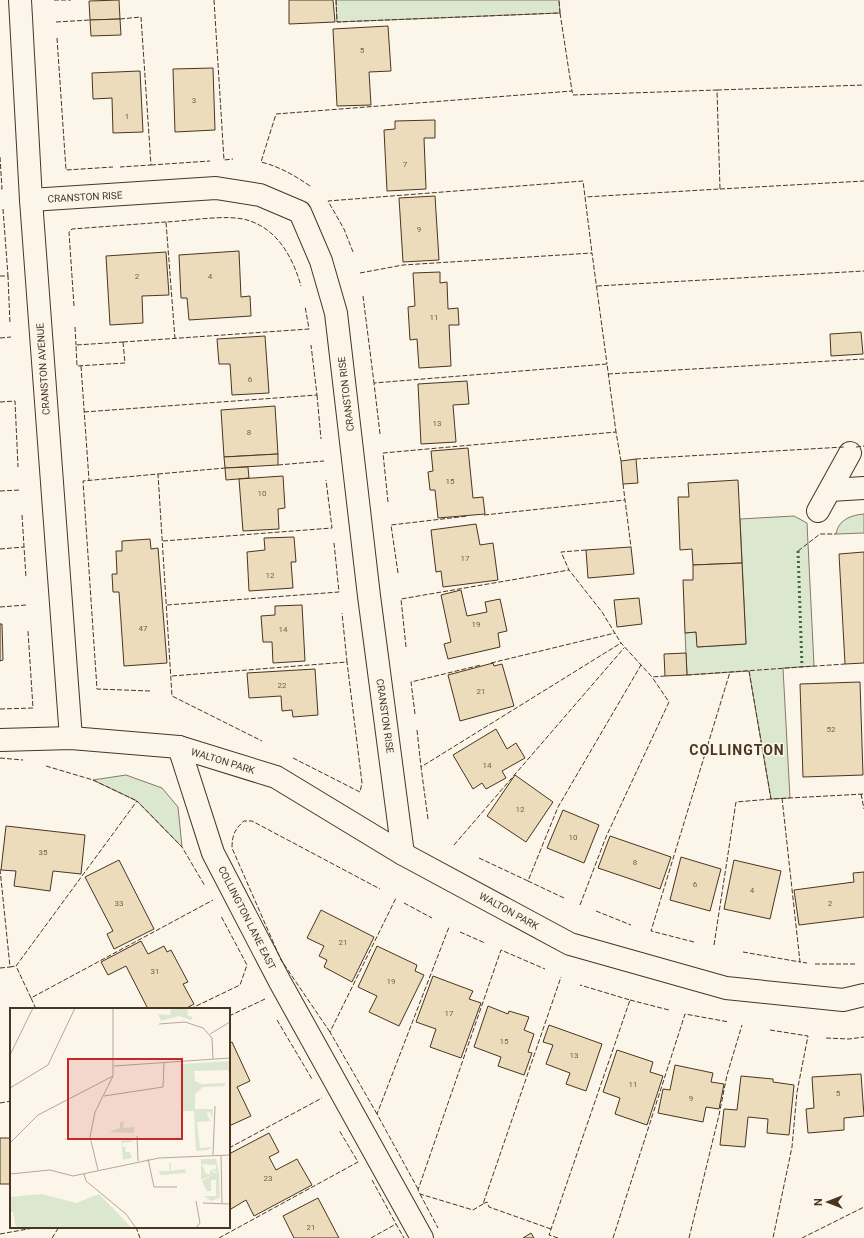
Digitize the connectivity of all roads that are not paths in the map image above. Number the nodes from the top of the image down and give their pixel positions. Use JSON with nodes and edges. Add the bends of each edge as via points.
{"nodes":[{"id":1,"x":20,"y":0,"type":"edge"},
{"id":2,"x":31,"y":200,"type":"junction"},
{"id":3,"x":850,"y":453,"type":"dead end"},
{"id":4,"x":864,"y":488,"type":"edge"},
{"id":5,"x":830,"y":490,"type":"junction"},
{"id":6,"x":818,"y":511,"type":"dead end"},
{"id":7,"x":71,"y":738,"type":"junction"},
{"id":8,"x":0,"y":740,"type":"edge"},
{"id":9,"x":179,"y":747,"type":"junction"},
{"id":10,"x":403,"y":854,"type":"junction"},
{"id":11,"x":864,"y":995,"type":"edge"},
{"id":12,"x":422,"y":1238,"type":"edge"}],
"edges":[{"from":1,"to":2,"type":"street","name":"CRANSTON AVENUE"},
{"from":2,"to":7,"type":"street","name":"CRANSTON AVENUE"},
{"from":2,"to":10,"type":"street","name":"CRANSTON RISE","via":[[216,188],[260,195],[300,212],[321,261],[336,313],[369,596]]},
{"from":3,"to":5,"type":"street"},
{"from":4,"to":5,"type":"street"},
{"from":5,"to":6,"type":"street"},
{"from":7,"to":8,"type":"street"},
{"from":7,"to":9,"type":"street"},
{"from":9,"to":10,"type":"street","name":"WALTON PARK","via":[[276,777]]},
{"from":9,"to":12,"type":"street","name":"COLLINGTON LANE EAST","via":[[213,853],[280,982]]},
{"from":10,"to":11,"type":"street","name":"WALTON PARK","via":[[570,944],[726,988],[843,1000]]}]}
